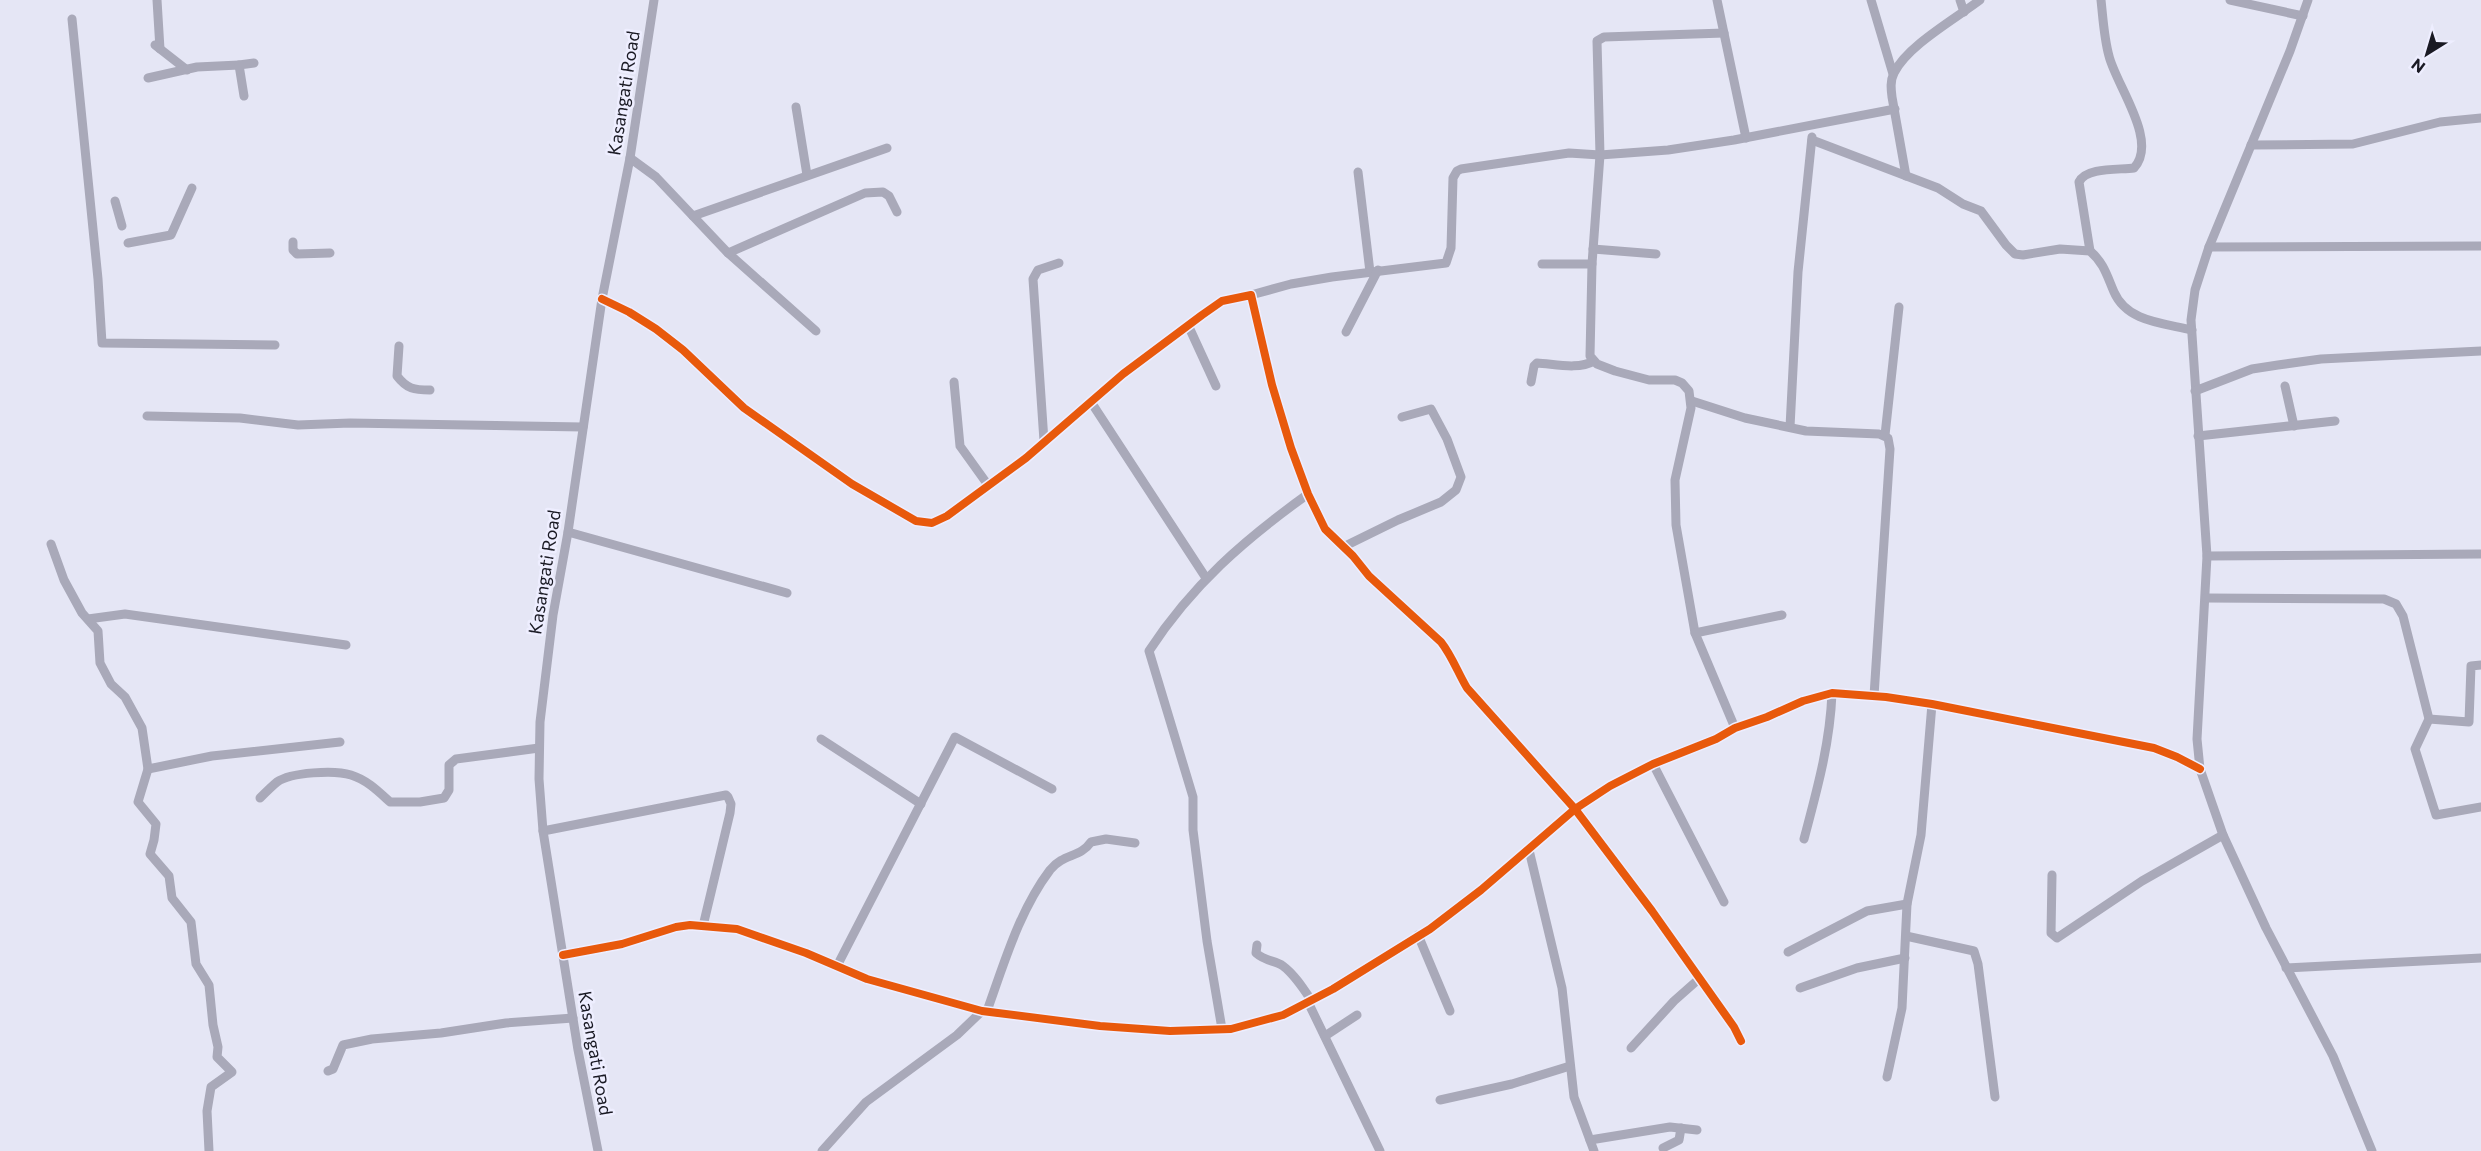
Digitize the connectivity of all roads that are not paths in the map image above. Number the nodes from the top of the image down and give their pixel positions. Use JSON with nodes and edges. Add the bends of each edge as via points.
{"nodes":[{"id":1,"x":158,"y":0,"type":"edge"},
{"id":2,"x":654,"y":0,"type":"edge"},
{"id":3,"x":1717,"y":0,"type":"edge"},
{"id":4,"x":1870,"y":0,"type":"edge"},
{"id":5,"x":1960,"y":0,"type":"edge"},
{"id":6,"x":1980,"y":0,"type":"edge"},
{"id":7,"x":2101,"y":0,"type":"edge"},
{"id":8,"x":2230,"y":0,"type":"edge"},
{"id":9,"x":2308,"y":0,"type":"edge"},
{"id":10,"x":1964,"y":12,"type":"junction"},
{"id":11,"x":2303,"y":16,"type":"junction"},
{"id":12,"x":72,"y":19,"type":"dead end"},
{"id":13,"x":1724,"y":33,"type":"junction"},
{"id":14,"x":254,"y":63,"type":"dead end"},
{"id":15,"x":238,"y":65,"type":"junction"},
{"id":16,"x":187,"y":70,"type":"junction"},
{"id":17,"x":1893,"y":74,"type":"junction"},
{"id":18,"x":148,"y":78,"type":"dead end"},
{"id":19,"x":244,"y":96,"type":"dead end"},
{"id":20,"x":796,"y":107,"type":"dead end"},
{"id":21,"x":1895,"y":109,"type":"junction"},
{"id":22,"x":2481,"y":118,"type":"edge"},
{"id":23,"x":1813,"y":125,"type":"junction"},
{"id":24,"x":1746,"y":138,"type":"junction"},
{"id":25,"x":1812,"y":140,"type":"junction"},
{"id":26,"x":2251,"y":145,"type":"junction"},
{"id":27,"x":887,"y":148,"type":"dead end"},
{"id":28,"x":1600,"y":155,"type":"junction"},
{"id":29,"x":630,"y":158,"type":"junction"},
{"id":30,"x":1358,"y":172,"type":"dead end"},
{"id":31,"x":807,"y":175,"type":"junction"},
{"id":32,"x":1906,"y":176,"type":"junction"},
{"id":33,"x":192,"y":188,"type":"dead end"},
{"id":34,"x":115,"y":201,"type":"dead end"},
{"id":35,"x":897,"y":212,"type":"dead end"},
{"id":36,"x":693,"y":216,"type":"junction"},
{"id":37,"x":122,"y":226,"type":"dead end"},
{"id":38,"x":293,"y":242,"type":"dead end"},
{"id":39,"x":128,"y":243,"type":"dead end"},
{"id":40,"x":2481,"y":246,"type":"edge"},
{"id":41,"x":2209,"y":247,"type":"junction"},
{"id":42,"x":1593,"y":249,"type":"junction"},
{"id":43,"x":2090,"y":251,"type":"junction"},
{"id":44,"x":728,"y":253,"type":"junction"},
{"id":45,"x":330,"y":254,"type":"dead end"},
{"id":46,"x":1656,"y":254,"type":"dead end"},
{"id":47,"x":1059,"y":263,"type":"dead end"},
{"id":48,"x":1542,"y":264,"type":"dead end"},
{"id":49,"x":1592,"y":264,"type":"junction"},
{"id":50,"x":1374,"y":271,"type":"junction"},
{"id":51,"x":1251,"y":295,"type":"junction"},
{"id":52,"x":602,"y":299,"type":"junction"},
{"id":53,"x":1899,"y":307,"type":"dead end"},
{"id":54,"x":1188,"y":325,"type":"junction"},
{"id":55,"x":2192,"y":330,"type":"junction"},
{"id":56,"x":816,"y":331,"type":"dead end"},
{"id":57,"x":1346,"y":332,"type":"dead end"},
{"id":58,"x":275,"y":345,"type":"dead end"},
{"id":59,"x":399,"y":346,"type":"dead end"},
{"id":60,"x":2481,"y":351,"type":"edge"},
{"id":61,"x":1594,"y":361,"type":"junction"},
{"id":62,"x":954,"y":382,"type":"dead end"},
{"id":63,"x":1531,"y":382,"type":"dead end"},
{"id":64,"x":1216,"y":386,"type":"dead end"},
{"id":65,"x":2285,"y":386,"type":"dead end"},
{"id":66,"x":430,"y":390,"type":"dead end"},
{"id":67,"x":2195,"y":391,"type":"junction"},
{"id":68,"x":1692,"y":401,"type":"junction"},
{"id":69,"x":1091,"y":402,"type":"junction"},
{"id":70,"x":147,"y":416,"type":"dead end"},
{"id":71,"x":1402,"y":417,"type":"dead end"},
{"id":72,"x":2335,"y":421,"type":"dead end"},
{"id":73,"x":2294,"y":426,"type":"junction"},
{"id":74,"x":583,"y":427,"type":"junction"},
{"id":75,"x":1790,"y":427,"type":"junction"},
{"id":76,"x":1885,"y":435,"type":"junction"},
{"id":77,"x":2198,"y":436,"type":"junction"},
{"id":78,"x":1044,"y":441,"type":"junction"},
{"id":79,"x":988,"y":484,"type":"junction"},
{"id":80,"x":1308,"y":494,"type":"junction"},
{"id":81,"x":568,"y":532,"type":"junction"},
{"id":82,"x":51,"y":544,"type":"dead end"},
{"id":83,"x":1343,"y":547,"type":"junction"},
{"id":84,"x":2481,"y":554,"type":"edge"},
{"id":85,"x":2206,"y":556,"type":"junction"},
{"id":86,"x":1206,"y":578,"type":"junction"},
{"id":87,"x":787,"y":593,"type":"dead end"},
{"id":88,"x":2206,"y":598,"type":"junction"},
{"id":89,"x":1782,"y":615,"type":"dead end"},
{"id":90,"x":88,"y":619,"type":"junction"},
{"id":91,"x":1695,"y":633,"type":"junction"},
{"id":92,"x":346,"y":645,"type":"dead end"},
{"id":93,"x":2481,"y":665,"type":"edge"},
{"id":94,"x":1832,"y":693,"type":"junction"},
{"id":95,"x":1874,"y":696,"type":"junction"},
{"id":96,"x":1932,"y":704,"type":"junction"},
{"id":97,"x":2429,"y":719,"type":"junction"},
{"id":98,"x":1735,"y":728,"type":"junction"},
{"id":99,"x":821,"y":739,"type":"dead end"},
{"id":100,"x":340,"y":742,"type":"dead end"},
{"id":101,"x":539,"y":748,"type":"junction"},
{"id":102,"x":1653,"y":764,"type":"junction"},
{"id":103,"x":2200,"y":769,"type":"junction"},
{"id":104,"x":148,"y":770,"type":"junction"},
{"id":105,"x":1052,"y":789,"type":"dead end"},
{"id":106,"x":260,"y":798,"type":"dead end"},
{"id":107,"x":921,"y":804,"type":"junction"},
{"id":108,"x":2481,"y":807,"type":"edge"},
{"id":109,"x":1575,"y":809,"type":"junction"},
{"id":110,"x":543,"y":831,"type":"junction"},
{"id":111,"x":2223,"y":835,"type":"junction"},
{"id":112,"x":1804,"y":839,"type":"dead end"},
{"id":113,"x":1135,"y":843,"type":"dead end"},
{"id":114,"x":1529,"y":850,"type":"junction"},
{"id":115,"x":2052,"y":875,"type":"dead end"},
{"id":116,"x":1724,"y":902,"type":"dead end"},
{"id":117,"x":1907,"y":904,"type":"junction"},
{"id":118,"x":703,"y":926,"type":"junction"},
{"id":119,"x":1418,"y":935,"type":"junction"},
{"id":120,"x":1906,"y":936,"type":"junction"},
{"id":121,"x":1257,"y":945,"type":"dead end"},
{"id":122,"x":1788,"y":952,"type":"dead end"},
{"id":123,"x":563,"y":955,"type":"junction"},
{"id":124,"x":1905,"y":958,"type":"junction"},
{"id":125,"x":2481,"y":958,"type":"edge"},
{"id":126,"x":837,"y":966,"type":"junction"},
{"id":127,"x":2286,"y":968,"type":"junction"},
{"id":128,"x":1700,"y":978,"type":"junction"},
{"id":129,"x":1800,"y":988,"type":"dead end"},
{"id":130,"x":1310,"y":1001,"type":"junction"},
{"id":131,"x":985,"y":1011,"type":"junction"},
{"id":132,"x":1450,"y":1011,"type":"dead end"},
{"id":133,"x":1356,"y":1016,"type":"dead end"},
{"id":134,"x":573,"y":1018,"type":"junction"},
{"id":135,"x":1222,"y":1029,"type":"junction"},
{"id":136,"x":1324,"y":1036,"type":"junction"},
{"id":137,"x":1741,"y":1041,"type":"dead end"},
{"id":138,"x":1631,"y":1048,"type":"dead end"},
{"id":139,"x":1570,"y":1066,"type":"junction"},
{"id":140,"x":328,"y":1071,"type":"dead end"},
{"id":141,"x":1887,"y":1077,"type":"dead end"},
{"id":142,"x":1995,"y":1097,"type":"dead end"},
{"id":143,"x":1440,"y":1100,"type":"dead end"},
{"id":144,"x":1681,"y":1128,"type":"junction"},
{"id":145,"x":1697,"y":1130,"type":"dead end"},
{"id":146,"x":1590,"y":1140,"type":"junction"},
{"id":147,"x":1663,"y":1148,"type":"dead end"},
{"id":148,"x":209,"y":1151,"type":"edge"},
{"id":149,"x":597,"y":1151,"type":"edge"},
{"id":150,"x":822,"y":1151,"type":"edge"},
{"id":151,"x":1380,"y":1151,"type":"edge"},
{"id":152,"x":1594,"y":1151,"type":"edge"},
{"id":153,"x":2372,"y":1151,"type":"edge"}],
"edges":[{"from":1,"to":16,"type":"street","via":[[157,46]]},
{"from":2,"to":29,"type":"street","name":"Kasangati Road"},
{"from":3,"to":13,"type":"street"},
{"from":4,"to":17,"type":"street"},
{"from":5,"to":10,"type":"street"},
{"from":6,"to":10,"type":"street"},
{"from":7,"to":43,"type":"street","via":[[2109,58],[2134,114],[2144,148],[2134,168],[2087,173],[2080,178]]},
{"from":8,"to":11,"type":"street"},
{"from":9,"to":11,"type":"street"},
{"from":10,"to":17,"type":"street","via":[[1916,48]]},
{"from":11,"to":26,"type":"street"},
{"from":12,"to":58,"type":"street","via":[[102,343]]},
{"from":13,"to":24,"type":"street"},
{"from":13,"to":28,"type":"street","via":[[1604,37],[1597,41]]},
{"from":14,"to":15,"type":"street"},
{"from":15,"to":16,"type":"street"},
{"from":15,"to":19,"type":"street"},
{"from":16,"to":18,"type":"street"},
{"from":17,"to":21,"type":"street"},
{"from":20,"to":31,"type":"street"},
{"from":21,"to":23,"type":"street"},
{"from":21,"to":32,"type":"street"},
{"from":22,"to":26,"type":"street","via":[[2440,122],[2353,144]]},
{"from":23,"to":24,"type":"street"},
{"from":23,"to":25,"type":"street"},
{"from":24,"to":28,"type":"street"},
{"from":25,"to":32,"type":"street"},
{"from":25,"to":75,"type":"street","via":[[1798,272]]},
{"from":26,"to":41,"type":"street"},
{"from":27,"to":31,"type":"street"},
{"from":28,"to":42,"type":"street"},
{"from":28,"to":50,"type":"street","via":[[1569,153],[1457,171],[1453,178],[1448,261],[1442,265]]},
{"from":29,"to":36,"type":"street","via":[[656,177]]},
{"from":29,"to":52,"type":"street","name":"Kasangati Road"},
{"from":30,"to":50,"type":"street"},
{"from":31,"to":36,"type":"street"},
{"from":32,"to":43,"type":"street","via":[[1981,210],[2015,254],[2060,249]]},
{"from":33,"to":39,"type":"street","via":[[171,235]]},
{"from":34,"to":37,"type":"street"},
{"from":35,"to":44,"type":"street","via":[[883,192],[865,193]]},
{"from":36,"to":44,"type":"street"},
{"from":38,"to":45,"type":"street","via":[[297,254]]},
{"from":40,"to":41,"type":"street"},
{"from":41,"to":55,"type":"street","via":[[2192,303]]},
{"from":42,"to":46,"type":"street"},
{"from":42,"to":49,"type":"street"},
{"from":43,"to":55,"type":"street","via":[[2105,266],[2119,302],[2126,309],[2136,316]]},
{"from":44,"to":56,"type":"street"},
{"from":47,"to":78,"type":"street","via":[[1038,270],[1033,279]]},
{"from":48,"to":49,"type":"street"},
{"from":49,"to":61,"type":"street","via":[[1590,356]]},
{"from":50,"to":51,"type":"street","via":[[1290,284]]},
{"from":50,"to":57,"type":"street"},
{"from":51,"to":54,"type":"street","via":[[1222,301]]},
{"from":51,"to":80,"type":"street","via":[[1272,385]]},
{"from":52,"to":74,"type":"street","name":"Kasangati Road"},
{"from":52,"to":79,"type":"street","via":[[656,329],[744,408],[782,435],[852,484],[916,521],[932,523],[947,516]]},
{"from":53,"to":76,"type":"street"},
{"from":54,"to":64,"type":"street"},
{"from":54,"to":69,"type":"street"},
{"from":55,"to":67,"type":"street"},
{"from":59,"to":66,"type":"street","via":[[397,376],[414,390]]},
{"from":60,"to":67,"type":"street","via":[[2321,359],[2278,365],[2241,373]]},
{"from":61,"to":63,"type":"street","via":[[1577,366],[1537,363]]},
{"from":61,"to":68,"type":"street","via":[[1649,380],[1682,382]]},
{"from":62,"to":79,"type":"street","via":[[960,446]]},
{"from":65,"to":73,"type":"street"},
{"from":67,"to":77,"type":"street"},
{"from":68,"to":75,"type":"street","via":[[1744,418]]},
{"from":68,"to":91,"type":"street","via":[[1675,480],[1676,525]]},
{"from":69,"to":78,"type":"street"},
{"from":69,"to":86,"type":"street"},
{"from":70,"to":74,"type":"street","via":[[240,418],[298,425]]},
{"from":71,"to":83,"type":"street","via":[[1431,409],[1461,477],[1456,490],[1441,502]]},
{"from":72,"to":73,"type":"street"},
{"from":73,"to":77,"type":"street"},
{"from":74,"to":81,"type":"street","name":"Kasangati Road"},
{"from":75,"to":76,"type":"street"},
{"from":76,"to":95,"type":"street","via":[[1890,448]]},
{"from":77,"to":85,"type":"street"},
{"from":78,"to":79,"type":"street"},
{"from":80,"to":83,"type":"street","via":[[1325,529]]},
{"from":80,"to":86,"type":"street","via":[[1230,554]]},
{"from":81,"to":87,"type":"street"},
{"from":81,"to":101,"type":"street","name":"Kasangati Road","via":[[553,615]]},
{"from":82,"to":90,"type":"street","via":[[64,580]]},
{"from":83,"to":109,"type":"street","via":[[1441,642],[1467,688]]},
{"from":84,"to":85,"type":"street"},
{"from":85,"to":88,"type":"street"},
{"from":86,"to":135,"type":"street","via":[[1149,651],[1192,797],[1207,941]]},
{"from":88,"to":97,"type":"street","via":[[2384,599],[2396,603],[2403,616]]},
{"from":88,"to":103,"type":"street","via":[[2197,704]]},
{"from":89,"to":91,"type":"street"},
{"from":90,"to":92,"type":"street","via":[[125,614]]},
{"from":90,"to":104,"type":"street","via":[[98,631],[100,663],[105,674],[125,697],[142,728]]},
{"from":91,"to":98,"type":"street"},
{"from":93,"to":97,"type":"street","via":[[2471,666],[2469,722]]},
{"from":94,"to":95,"type":"street"},
{"from":94,"to":98,"type":"street"},
{"from":94,"to":112,"type":"street","via":[[1823,768]]},
{"from":95,"to":96,"type":"street"},
{"from":96,"to":103,"type":"street","via":[[2154,748]]},
{"from":96,"to":117,"type":"street","via":[[1921,835]]},
{"from":97,"to":108,"type":"street","via":[[2415,749],[2436,815]]},
{"from":98,"to":102,"type":"street"},
{"from":99,"to":107,"type":"street"},
{"from":100,"to":104,"type":"street","via":[[212,756]]},
{"from":101,"to":106,"type":"street","via":[[456,759],[449,765],[449,790],[444,798],[390,802],[371,785],[350,775],[322,774],[299,774],[278,781]]},
{"from":101,"to":110,"type":"street","name":"Kasangati Road"},
{"from":102,"to":109,"type":"street"},
{"from":102,"to":116,"type":"street"},
{"from":103,"to":111,"type":"street"},
{"from":104,"to":148,"type":"street","via":[[138,802],[156,824],[150,854],[169,876],[172,898],[191,922],[196,964],[209,985],[217,1057],[232,1072],[211,1087],[207,1111]]},
{"from":105,"to":107,"type":"street","via":[[955,736]]},
{"from":107,"to":126,"type":"street"},
{"from":109,"to":114,"type":"street"},
{"from":109,"to":128,"type":"street"},
{"from":110,"to":118,"type":"street","via":[[728,797],[730,813]]},
{"from":110,"to":123,"type":"street","name":"Kasangati Road"},
{"from":111,"to":115,"type":"street","via":[[2142,881],[2057,938],[2050,925]]},
{"from":111,"to":127,"type":"street"},
{"from":113,"to":131,"type":"street","via":[[1106,839],[1091,842],[1084,851],[1064,858],[1052,869],[1023,918]]},
{"from":114,"to":119,"type":"street"},
{"from":114,"to":139,"type":"street","via":[[1562,988]]},
{"from":117,"to":120,"type":"street"},
{"from":117,"to":122,"type":"street","via":[[1867,911]]},
{"from":118,"to":123,"type":"street","via":[[676,927],[622,944]]},
{"from":118,"to":126,"type":"street","via":[[737,929]]},
{"from":119,"to":130,"type":"street"},
{"from":119,"to":132,"type":"street"},
{"from":120,"to":124,"type":"street"},
{"from":120,"to":142,"type":"street","via":[[1974,951]]},
{"from":121,"to":130,"type":"street","via":[[1256,954],[1281,964]]},
{"from":123,"to":134,"type":"street","name":"Kasangati Road"},
{"from":124,"to":129,"type":"street","via":[[1857,968]]},
{"from":124,"to":141,"type":"street","via":[[1902,1008]]},
{"from":125,"to":127,"type":"street"},
{"from":126,"to":131,"type":"street","via":[[867,979]]},
{"from":127,"to":153,"type":"street","via":[[2333,1056]]},
{"from":128,"to":137,"type":"street"},
{"from":128,"to":138,"type":"street"},
{"from":130,"to":135,"type":"street","via":[[1283,1015]]},
{"from":130,"to":136,"type":"street"},
{"from":131,"to":135,"type":"street","via":[[1112,1026]]},
{"from":131,"to":150,"type":"street","via":[[866,1102]]},
{"from":133,"to":136,"type":"street"},
{"from":134,"to":140,"type":"street","via":[[343,1045],[333,1069]]},
{"from":134,"to":149,"type":"street","name":"Kasangati Road"},
{"from":136,"to":151,"type":"street"},
{"from":139,"to":143,"type":"street"},
{"from":139,"to":146,"type":"street","via":[[1574,1097]]},
{"from":144,"to":145,"type":"street"},
{"from":144,"to":146,"type":"street"},
{"from":144,"to":147,"type":"street","via":[[1679,1140]]},
{"from":146,"to":152,"type":"street"}]}
